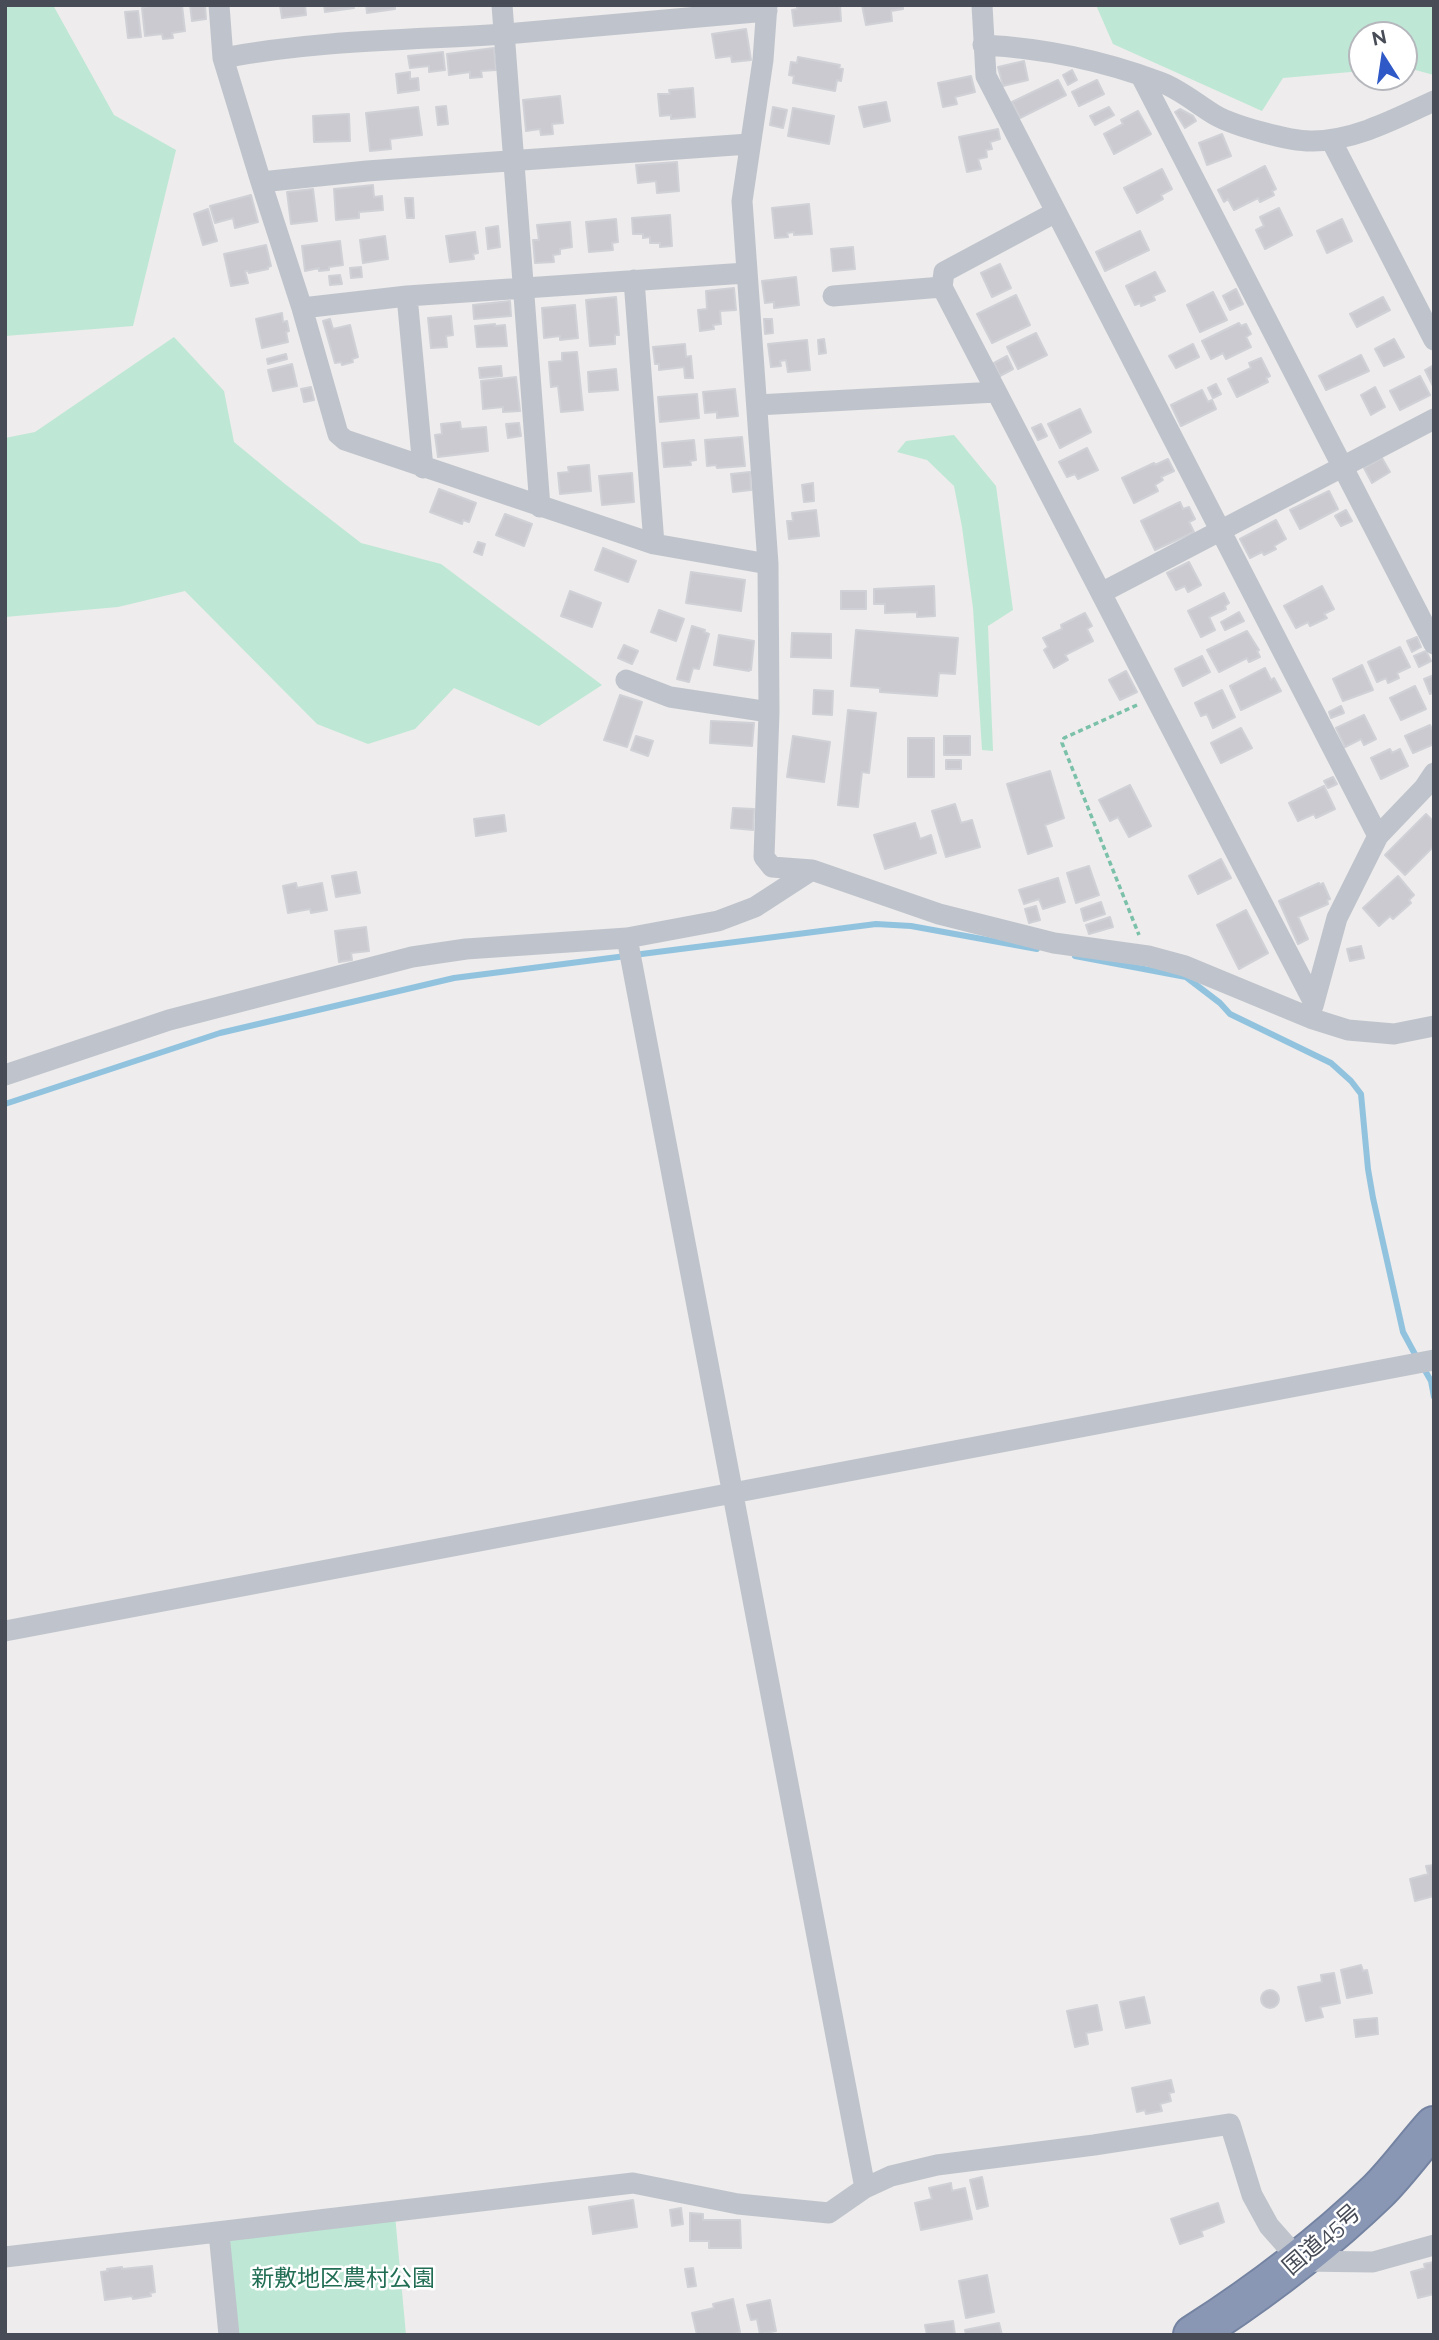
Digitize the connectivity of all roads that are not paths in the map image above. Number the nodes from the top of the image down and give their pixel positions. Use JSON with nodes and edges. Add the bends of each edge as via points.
{"nodes":[{"id":1,"x":219,"y":5,"type":"edge"},
{"id":2,"x":502,"y":5,"type":"edge"},
{"id":3,"x":982,"y":5,"type":"edge"},
{"id":4,"x":767,"y":8,"type":"edge"},
{"id":5,"x":504,"y":34,"type":"junction"},
{"id":6,"x":983,"y":46,"type":"junction"},
{"id":7,"x":223,"y":58,"type":"junction"},
{"id":8,"x":1140,"y":76,"type":"junction"},
{"id":9,"x":1434,"y":102,"type":"edge"},
{"id":10,"x":1331,"y":140,"type":"junction"},
{"id":11,"x":749,"y":144,"type":"junction"},
{"id":12,"x":514,"y":160,"type":"junction"},
{"id":13,"x":261,"y":182,"type":"junction"},
{"id":14,"x":1056,"y":212,"type":"junction"},
{"id":15,"x":746,"y":272,"type":"junction"},
{"id":16,"x":634,"y":280,"type":"junction"},
{"id":17,"x":942,"y":287,"type":"junction"},
{"id":18,"x":523,"y":288,"type":"junction"},
{"id":19,"x":407,"y":296,"type":"junction"},
{"id":20,"x":833,"y":296,"type":"dead end"},
{"id":21,"x":302,"y":308,"type":"junction"},
{"id":22,"x":1434,"y":340,"type":"edge"},
{"id":23,"x":996,"y":392,"type":"junction"},
{"id":24,"x":757,"y":405,"type":"junction"},
{"id":25,"x":1434,"y":419,"type":"edge"},
{"id":26,"x":1343,"y":466,"type":"junction"},
{"id":27,"x":423,"y":468,"type":"junction"},
{"id":28,"x":540,"y":507,"type":"junction"},
{"id":29,"x":1221,"y":530,"type":"junction"},
{"id":30,"x":654,"y":544,"type":"junction"},
{"id":31,"x":768,"y":564,"type":"junction"},
{"id":32,"x":1101,"y":593,"type":"junction"},
{"id":33,"x":1434,"y":644,"type":"edge"},
{"id":34,"x":626,"y":680,"type":"dead end"},
{"id":35,"x":769,"y":712,"type":"junction"},
{"id":36,"x":1434,"y":773,"type":"edge"},
{"id":37,"x":1378,"y":836,"type":"junction"},
{"id":38,"x":812,"y":870,"type":"junction"},
{"id":39,"x":627,"y":938,"type":"junction"},
{"id":40,"x":1313,"y":1010,"type":"junction"},
{"id":41,"x":1434,"y":1026,"type":"edge"},
{"id":42,"x":5,"y":1075,"type":"edge"},
{"id":43,"x":1434,"y":1360,"type":"edge"},
{"id":44,"x":732,"y":1494,"type":"junction"},
{"id":45,"x":5,"y":1631,"type":"edge"},
{"id":46,"x":1434,"y":2126,"type":"edge"},
{"id":47,"x":866,"y":2188,"type":"junction"},
{"id":48,"x":219,"y":2233,"type":"junction"},
{"id":49,"x":1434,"y":2245,"type":"edge"},
{"id":50,"x":5,"y":2258,"type":"edge"},
{"id":51,"x":1300,"y":2261,"type":"junction"},
{"id":52,"x":229,"y":2335,"type":"edge"},
{"id":53,"x":1193,"y":2335,"type":"edge"}],
"edges":[{"from":1,"to":7,"type":"street"},
{"from":2,"to":5,"type":"street"},
{"from":3,"to":6,"type":"street"},
{"from":4,"to":5,"type":"street"},
{"from":4,"to":11,"type":"street"},
{"from":5,"to":7,"type":"street","via":[[284,49]]},
{"from":5,"to":12,"type":"street"},
{"from":6,"to":8,"type":"street","via":[[1031,49]]},
{"from":6,"to":14,"type":"street","via":[[986,76]]},
{"from":7,"to":13,"type":"street"},
{"from":8,"to":10,"type":"street","via":[[1163,83],[1219,118],[1248,129],[1309,142]]},
{"from":8,"to":26,"type":"street"},
{"from":9,"to":10,"type":"street","via":[[1376,128]]},
{"from":10,"to":22,"type":"street"},
{"from":11,"to":12,"type":"street"},
{"from":11,"to":15,"type":"street","via":[[741,201]]},
{"from":12,"to":13,"type":"street"},
{"from":12,"to":18,"type":"street"},
{"from":13,"to":21,"type":"street"},
{"from":14,"to":17,"type":"street","via":[[944,272]]},
{"from":14,"to":29,"type":"street"},
{"from":15,"to":16,"type":"street"},
{"from":15,"to":24,"type":"street"},
{"from":16,"to":18,"type":"street"},
{"from":16,"to":30,"type":"street"},
{"from":17,"to":20,"type":"street"},
{"from":17,"to":23,"type":"street"},
{"from":18,"to":19,"type":"street"},
{"from":18,"to":28,"type":"street"},
{"from":19,"to":21,"type":"street"},
{"from":19,"to":27,"type":"street"},
{"from":21,"to":27,"type":"street","via":[[338,434]]},
{"from":23,"to":24,"type":"street"},
{"from":23,"to":32,"type":"street"},
{"from":24,"to":31,"type":"street"},
{"from":25,"to":26,"type":"street"},
{"from":26,"to":29,"type":"street"},
{"from":26,"to":33,"type":"street"},
{"from":27,"to":28,"type":"street"},
{"from":28,"to":30,"type":"street"},
{"from":29,"to":32,"type":"street"},
{"from":29,"to":37,"type":"street"},
{"from":30,"to":31,"type":"street"},
{"from":31,"to":35,"type":"street"},
{"from":32,"to":40,"type":"street"},
{"from":34,"to":35,"type":"street","via":[[670,697]]},
{"from":35,"to":38,"type":"street","via":[[764,857],[772,867]]},
{"from":36,"to":37,"type":"street"},
{"from":37,"to":40,"type":"street","via":[[1337,918]]},
{"from":38,"to":39,"type":"street","via":[[755,907],[718,922]]},
{"from":38,"to":40,"type":"street","via":[[939,914],[1054,943],[1148,956]]},
{"from":39,"to":42,"type":"street","via":[[412,957],[169,1020]]},
{"from":39,"to":44,"type":"street"},
{"from":40,"to":41,"type":"street","via":[[1348,1030],[1394,1034]]},
{"from":43,"to":44,"type":"street"},
{"from":44,"to":45,"type":"street"},
{"from":44,"to":47,"type":"street"},
{"from":46,"to":51,"type":"highway","name":"国道45号","via":[[1380,2189]]},
{"from":47,"to":48,"type":"street","via":[[829,2213],[738,2203],[633,2183]]},
{"from":47,"to":51,"type":"street","via":[[891,2176],[937,2165],[1230,2124],[1252,2195],[1269,2226]]},
{"from":48,"to":50,"type":"street"},
{"from":48,"to":52,"type":"street"},
{"from":49,"to":51,"type":"street","via":[[1373,2262]]},
{"from":51,"to":53,"type":"highway","name":"国道45号"}]}
